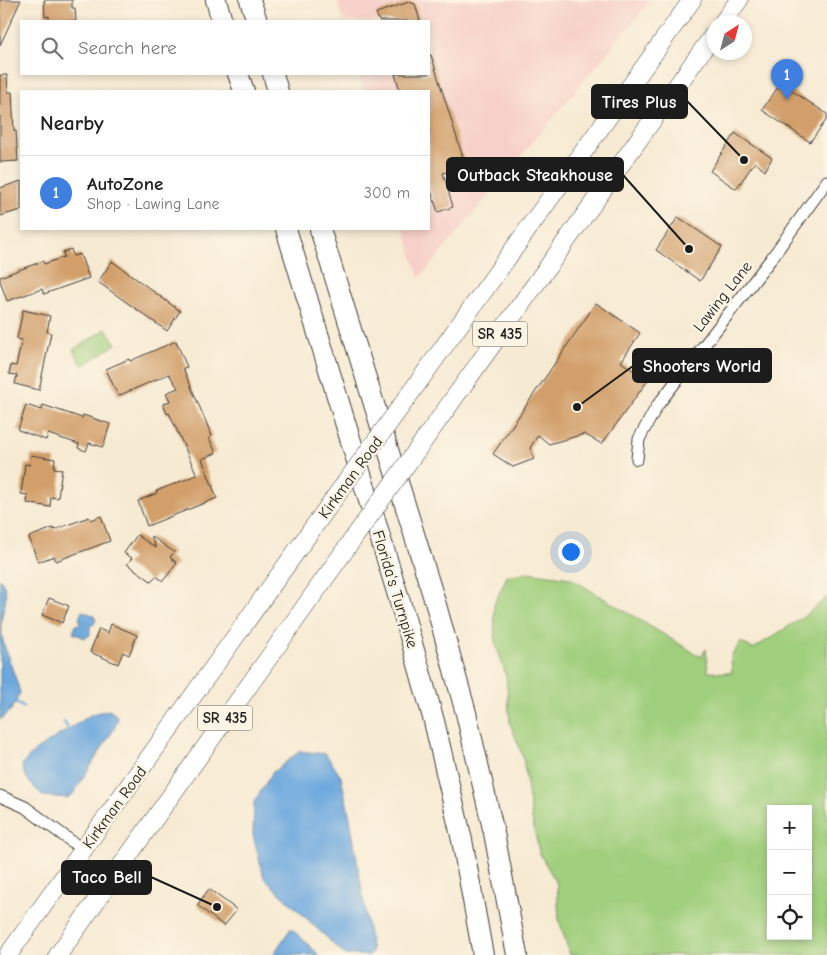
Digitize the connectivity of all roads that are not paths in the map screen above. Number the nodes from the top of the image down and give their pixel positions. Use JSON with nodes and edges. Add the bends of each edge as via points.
{"nodes":[{"id":1,"x":216,"y":0,"type":"edge"},
{"id":2,"x":250,"y":0,"type":"edge"},
{"id":3,"x":692,"y":0,"type":"edge"},
{"id":4,"x":739,"y":0,"type":"edge"},
{"id":5,"x":728,"y":15,"type":"edge"},
{"id":6,"x":222,"y":20,"type":"edge"},
{"id":7,"x":257,"y":20,"type":"edge"},
{"id":8,"x":707,"y":44,"type":"edge"},
{"id":9,"x":238,"y":75,"type":"edge"},
{"id":10,"x":273,"y":75,"type":"edge"},
{"id":11,"x":244,"y":90,"type":"edge"},
{"id":12,"x":278,"y":90,"type":"edge"},
{"id":13,"x":827,"y":181,"type":"edge"},
{"id":14,"x":286,"y":230,"type":"edge"},
{"id":15,"x":320,"y":230,"type":"edge"},
{"id":16,"x":636,"y":459,"type":"dead end"},
{"id":17,"x":0,"y":796,"type":"edge"},
{"id":18,"x":83,"y":850,"type":"junction"},
{"id":19,"x":8,"y":955,"type":"edge"},
{"id":20,"x":58,"y":955,"type":"edge"},
{"id":21,"x":483,"y":955,"type":"edge"},
{"id":22,"x":517,"y":955,"type":"edge"}],
"edges":[{"from":1,"to":6,"type":"highway"},
{"from":2,"to":7,"type":"highway"},
{"from":3,"to":18,"type":"main road","name":"Kirkman Road","number":"SR 435","bridge":true},
{"from":4,"to":5,"type":"main road"},
{"from":8,"to":20,"type":"main road","number":"SR 435","bridge":true},
{"from":9,"to":11,"type":"highway"},
{"from":10,"to":12,"type":"highway"},
{"from":13,"to":16,"type":"street","name":"Lawing Lane","via":[[772,260],[657,406],[639,439]]},
{"from":14,"to":21,"type":"highway","name":"Florida's Turnpike","via":[[434,721],[462,840]]},
{"from":15,"to":22,"type":"highway","name":"Florida's Turnpike","via":[[466,713],[494,833]]},
{"from":17,"to":18,"type":"street","via":[[25,807]]},
{"from":18,"to":19,"type":"main road","name":"Kirkman Road","number":"SR 435"}]}
